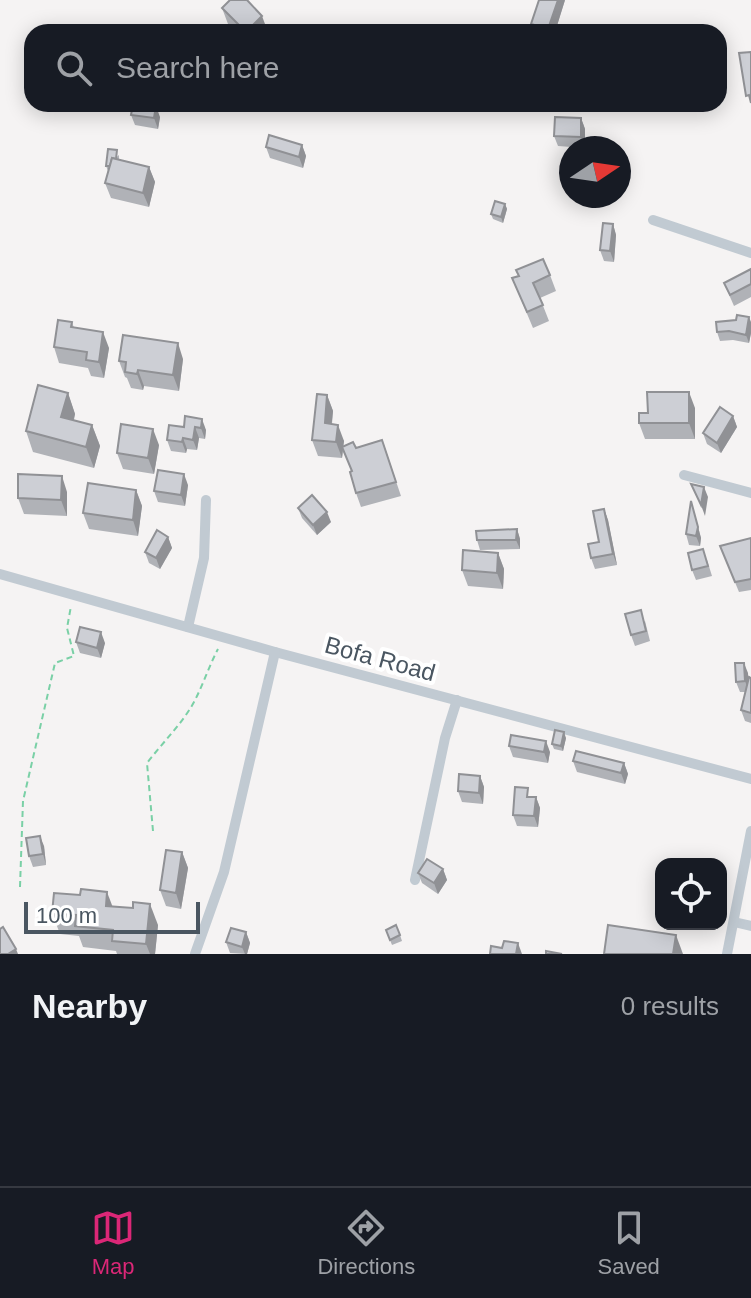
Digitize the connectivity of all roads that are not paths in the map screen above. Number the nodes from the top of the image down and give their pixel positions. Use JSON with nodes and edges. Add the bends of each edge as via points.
{"nodes":[{"id":1,"x":653,"y":220,"type":"dead end"},
{"id":2,"x":751,"y":253,"type":"edge"},
{"id":3,"x":684,"y":475,"type":"dead end"},
{"id":4,"x":751,"y":493,"type":"edge"},
{"id":5,"x":206,"y":500,"type":"dead end"},
{"id":6,"x":0,"y":574,"type":"edge"},
{"id":7,"x":188,"y":627,"type":"junction"},
{"id":8,"x":275,"y":652,"type":"junction"},
{"id":9,"x":457,"y":700,"type":"junction"},
{"id":10,"x":751,"y":779,"type":"edge"},
{"id":11,"x":751,"y":831,"type":"edge"},
{"id":12,"x":415,"y":880,"type":"edge"},
{"id":13,"x":734,"y":922,"type":"junction"},
{"id":14,"x":751,"y":926,"type":"edge"},
{"id":15,"x":195,"y":954,"type":"edge"},
{"id":16,"x":727,"y":954,"type":"edge"}],
"edges":[{"from":1,"to":2,"type":"street"},
{"from":3,"to":4,"type":"street"},
{"from":5,"to":7,"type":"street","via":[[204,558]]},
{"from":6,"to":7,"type":"street","name":"Bofa Road"},
{"from":7,"to":8,"type":"street","name":"Bofa Road"},
{"from":8,"to":9,"type":"street","name":"Bofa Road"},
{"from":8,"to":15,"type":"street","via":[[224,872]]},
{"from":9,"to":10,"type":"street","name":"Bofa Road"},
{"from":9,"to":12,"type":"street"},
{"from":11,"to":13,"type":"street"},
{"from":13,"to":14,"type":"street"},
{"from":13,"to":16,"type":"street"}]}
